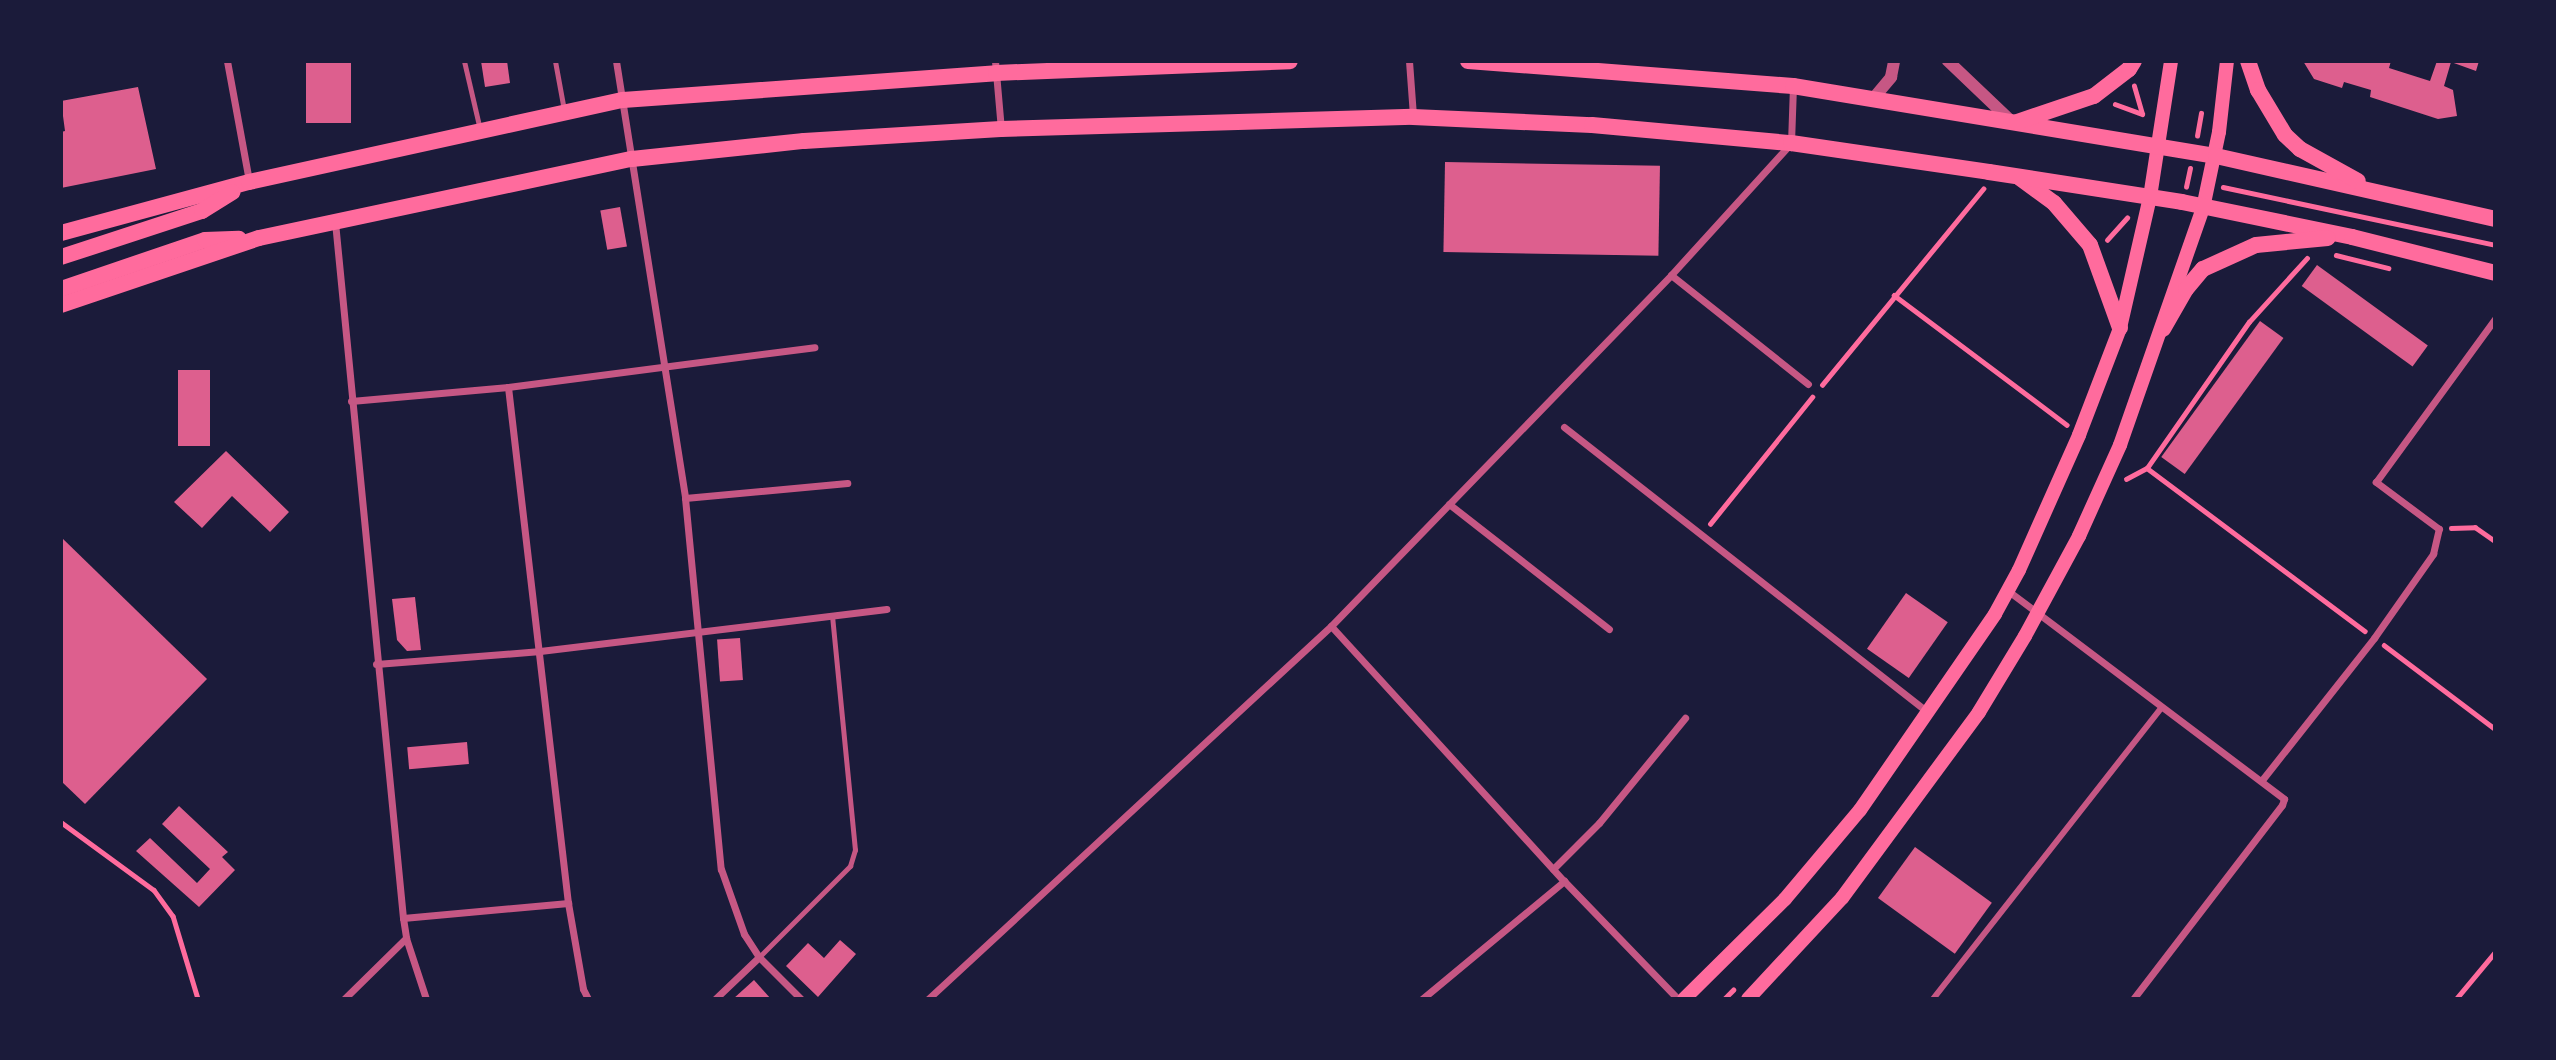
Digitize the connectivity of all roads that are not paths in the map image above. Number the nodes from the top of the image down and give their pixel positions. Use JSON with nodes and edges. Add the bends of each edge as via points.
{"nodes":[{"id":1,"x":227,"y":61,"type":"edge"},
{"id":2,"x":464,"y":61,"type":"edge"},
{"id":3,"x":555,"y":61,"type":"edge"},
{"id":4,"x":616,"y":61,"type":"edge"},
{"id":5,"x":1290,"y":61,"type":"edge"},
{"id":6,"x":1409,"y":61,"type":"edge"},
{"id":7,"x":1468,"y":61,"type":"edge"},
{"id":8,"x":1894,"y":61,"type":"edge"},
{"id":9,"x":1948,"y":61,"type":"edge"},
{"id":10,"x":2171,"y":61,"type":"edge"},
{"id":11,"x":2227,"y":61,"type":"edge"},
{"id":12,"x":2248,"y":61,"type":"edge"},
{"id":13,"x":2131,"y":65,"type":"edge"},
{"id":14,"x":996,"y":67,"type":"edge"},
{"id":15,"x":1793,"y":86,"type":"junction"},
{"id":16,"x":622,"y":100,"type":"junction"},
{"id":17,"x":1872,"y":100,"type":"junction"},
{"id":18,"x":564,"y":113,"type":"junction"},
{"id":19,"x":1413,"y":117,"type":"junction"},
{"id":20,"x":2014,"y":123,"type":"junction"},
{"id":21,"x":1001,"y":129,"type":"junction"},
{"id":22,"x":480,"y":131,"type":"junction"},
{"id":23,"x":1791,"y":143,"type":"junction"},
{"id":24,"x":2160,"y":145,"type":"junction"},
{"id":25,"x":2216,"y":156,"type":"junction"},
{"id":26,"x":632,"y":159,"type":"junction"},
{"id":27,"x":2018,"y":176,"type":"junction"},
{"id":28,"x":249,"y":182,"type":"junction"},
{"id":29,"x":2379,"y":192,"type":"junction"},
{"id":30,"x":2150,"y":198,"type":"junction"},
{"id":31,"x":2203,"y":208,"type":"junction"},
{"id":32,"x":2495,"y":219,"type":"edge"},
{"id":33,"x":335,"y":222,"type":"junction"},
{"id":34,"x":61,"y":233,"type":"edge"},
{"id":35,"x":2352,"y":237,"type":"junction"},
{"id":36,"x":259,"y":238,"type":"junction"},
{"id":37,"x":61,"y":257,"type":"edge"},
{"id":38,"x":2495,"y":273,"type":"edge"},
{"id":39,"x":1671,"y":275,"type":"junction"},
{"id":40,"x":61,"y":289,"type":"edge"},
{"id":41,"x":61,"y":305,"type":"edge"},
{"id":42,"x":2495,"y":319,"type":"edge"},
{"id":43,"x":2120,"y":328,"type":"junction"},
{"id":44,"x":2163,"y":330,"type":"junction"},
{"id":45,"x":814,"y":347,"type":"dead end"},
{"id":46,"x":664,"y":365,"type":"junction"},
{"id":47,"x":1808,"y":384,"type":"dead end"},
{"id":48,"x":508,"y":387,"type":"junction"},
{"id":49,"x":351,"y":401,"type":"junction"},
{"id":50,"x":1564,"y":426,"type":"dead end"},
{"id":51,"x":847,"y":483,"type":"dead end"},
{"id":52,"x":685,"y":498,"type":"junction"},
{"id":53,"x":1449,"y":504,"type":"junction"},
{"id":54,"x":2006,"y":590,"type":"junction"},
{"id":55,"x":886,"y":609,"type":"dead end"},
{"id":56,"x":2035,"y":614,"type":"junction"},
{"id":57,"x":832,"y":615,"type":"junction"},
{"id":58,"x":1331,"y":625,"type":"junction"},
{"id":59,"x":1609,"y":629,"type":"dead end"},
{"id":60,"x":700,"y":631,"type":"junction"},
{"id":61,"x":540,"y":651,"type":"junction"},
{"id":62,"x":376,"y":664,"type":"junction"},
{"id":63,"x":2162,"y":706,"type":"junction"},
{"id":64,"x":1929,"y":713,"type":"junction"},
{"id":65,"x":1685,"y":718,"type":"dead end"},
{"id":66,"x":2262,"y":780,"type":"junction"},
{"id":67,"x":1553,"y":869,"type":"junction"},
{"id":68,"x":1564,"y":881,"type":"junction"},
{"id":69,"x":568,"y":903,"type":"junction"},
{"id":70,"x":403,"y":918,"type":"junction"},
{"id":71,"x":406,"y":938,"type":"junction"},
{"id":72,"x":759,"y":957,"type":"junction"},
{"id":73,"x":344,"y":999,"type":"edge"},
{"id":74,"x":426,"y":999,"type":"edge"},
{"id":75,"x":588,"y":999,"type":"edge"},
{"id":76,"x":715,"y":999,"type":"edge"},
{"id":77,"x":801,"y":999,"type":"edge"},
{"id":78,"x":928,"y":999,"type":"edge"},
{"id":79,"x":1422,"y":999,"type":"edge"},
{"id":80,"x":1678,"y":999,"type":"edge"},
{"id":81,"x":1684,"y":999,"type":"edge"},
{"id":82,"x":1748,"y":999,"type":"edge"},
{"id":83,"x":1933,"y":999,"type":"edge"},
{"id":84,"x":2133,"y":999,"type":"edge"}],
"edges":[{"from":1,"to":28,"type":"street"},
{"from":2,"to":22,"type":"lane"},
{"from":3,"to":18,"type":"lane"},
{"from":4,"to":16,"type":"street"},
{"from":5,"to":14,"type":"main road"},
{"from":6,"to":19,"type":"street"},
{"from":7,"to":15,"type":"main road"},
{"from":8,"to":17,"type":"street","via":[[1891,77]]},
{"from":9,"to":20,"type":"street"},
{"from":10,"to":24,"type":"main road"},
{"from":11,"to":25,"type":"main road"},
{"from":12,"to":29,"type":"main road","via":[[2258,90],[2286,135],[2320,161]]},
{"from":13,"to":20,"type":"main road","via":[[2094,96]]},
{"from":14,"to":16,"type":"main road"},
{"from":14,"to":21,"type":"street"},
{"from":15,"to":17,"type":"main road"},
{"from":15,"to":23,"type":"street"},
{"from":16,"to":18,"type":"main road"},
{"from":16,"to":26,"type":"street"},
{"from":17,"to":20,"type":"main road"},
{"from":18,"to":22,"type":"main road"},
{"from":19,"to":21,"type":"main road"},
{"from":19,"to":23,"type":"main road","via":[[1592,125]]},
{"from":20,"to":24,"type":"main road"},
{"from":21,"to":26,"type":"main road","via":[[804,141]]},
{"from":22,"to":28,"type":"main road"},
{"from":23,"to":27,"type":"main road"},
{"from":23,"to":39,"type":"street"},
{"from":24,"to":25,"type":"main road"},
{"from":24,"to":30,"type":"main road"},
{"from":25,"to":29,"type":"main road"},
{"from":25,"to":31,"type":"main road"},
{"from":26,"to":33,"type":"main road"},
{"from":26,"to":46,"type":"street"},
{"from":27,"to":30,"type":"main road"},
{"from":27,"to":43,"type":"main road","via":[[2054,203],[2095,254]]},
{"from":28,"to":34,"type":"main road"},
{"from":28,"to":37,"type":"main road","via":[[202,211]]},
{"from":29,"to":32,"type":"main road"},
{"from":30,"to":31,"type":"main road"},
{"from":30,"to":43,"type":"main road"},
{"from":31,"to":35,"type":"main road"},
{"from":31,"to":44,"type":"main road"},
{"from":33,"to":36,"type":"main road"},
{"from":33,"to":49,"type":"street"},
{"from":35,"to":38,"type":"main road"},
{"from":35,"to":44,"type":"main road","via":[[2273,242],[2203,269]]},
{"from":36,"to":40,"type":"main road","via":[[205,240]]},
{"from":36,"to":41,"type":"main road"},
{"from":39,"to":47,"type":"street"},
{"from":39,"to":53,"type":"street"},
{"from":42,"to":66,"type":"street","via":[[2376,482],[2439,529],[2433,554],[2374,638]]},
{"from":43,"to":54,"type":"main road","via":[[2079,435]]},
{"from":44,"to":56,"type":"main road","via":[[2098,496]]},
{"from":45,"to":46,"type":"street"},
{"from":46,"to":48,"type":"street"},
{"from":46,"to":52,"type":"street"},
{"from":48,"to":49,"type":"street"},
{"from":48,"to":61,"type":"street"},
{"from":49,"to":62,"type":"street"},
{"from":50,"to":64,"type":"street"},
{"from":51,"to":52,"type":"street"},
{"from":52,"to":60,"type":"street"},
{"from":53,"to":58,"type":"street"},
{"from":53,"to":59,"type":"street"},
{"from":54,"to":56,"type":"street"},
{"from":54,"to":64,"type":"main road"},
{"from":55,"to":57,"type":"street"},
{"from":56,"to":63,"type":"street"},
{"from":56,"to":82,"type":"main road","via":[[1979,712],[1842,898]]},
{"from":57,"to":60,"type":"street"},
{"from":57,"to":72,"type":"lane","via":[[855,850],[850,866]]},
{"from":58,"to":67,"type":"street"},
{"from":58,"to":78,"type":"street"},
{"from":60,"to":61,"type":"street"},
{"from":60,"to":72,"type":"street","via":[[721,869],[744,933]]},
{"from":61,"to":62,"type":"street"},
{"from":61,"to":69,"type":"street"},
{"from":62,"to":70,"type":"street"},
{"from":63,"to":66,"type":"street"},
{"from":63,"to":83,"type":"street"},
{"from":64,"to":81,"type":"main road","via":[[1860,810],[1785,900]]},
{"from":65,"to":67,"type":"street","via":[[1599,823]]},
{"from":66,"to":84,"type":"street","via":[[2284,799],[2282,806]]},
{"from":67,"to":68,"type":"street"},
{"from":68,"to":79,"type":"street"},
{"from":68,"to":80,"type":"street"},
{"from":69,"to":70,"type":"street"},
{"from":69,"to":75,"type":"street"},
{"from":70,"to":71,"type":"street"},
{"from":71,"to":73,"type":"street"},
{"from":71,"to":74,"type":"street"},
{"from":72,"to":76,"type":"street"},
{"from":72,"to":77,"type":"street"}]}
